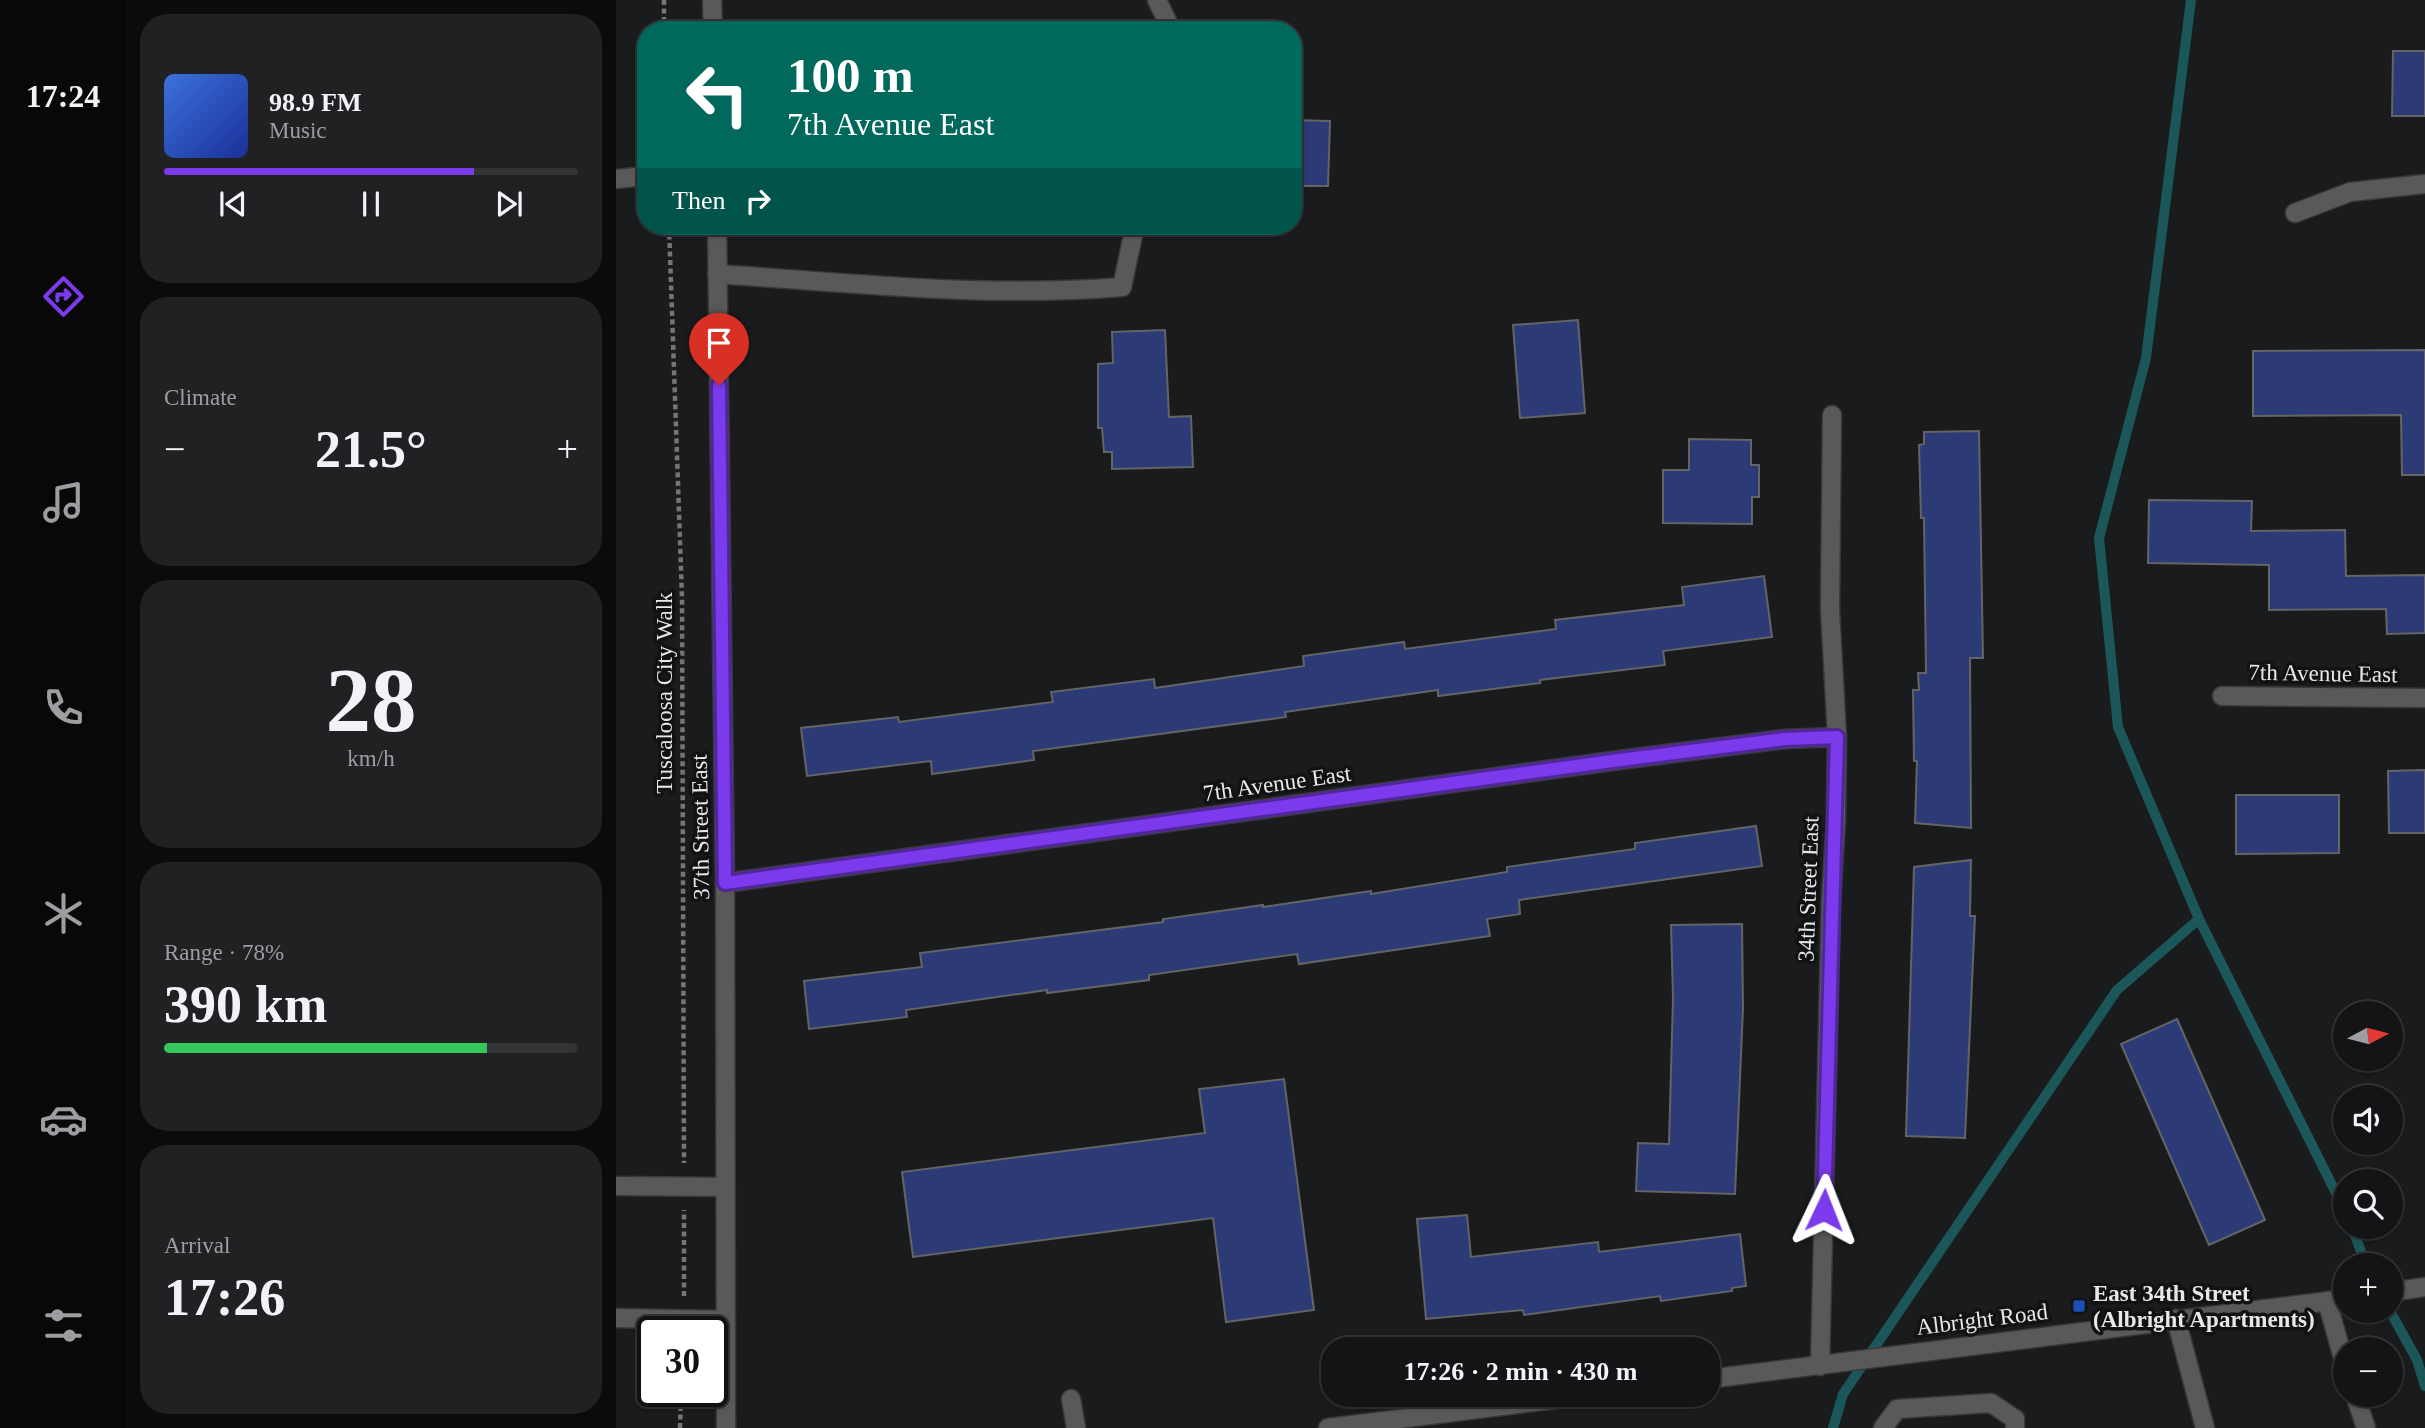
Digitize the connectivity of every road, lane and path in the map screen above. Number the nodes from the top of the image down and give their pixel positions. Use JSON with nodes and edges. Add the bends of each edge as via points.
{"nodes":[{"id":1,"x":664,"y":0,"type":"edge"},
{"id":2,"x":712,"y":0,"type":"edge"},
{"id":3,"x":1157,"y":0,"type":"edge"},
{"id":4,"x":664,"y":21,"type":"edge"},
{"id":5,"x":713,"y":21,"type":"edge"},
{"id":6,"x":1167,"y":21,"type":"edge"},
{"id":7,"x":637,"y":177,"type":"edge"},
{"id":8,"x":616,"y":178,"type":"edge"},
{"id":9,"x":2425,"y":184,"type":"edge"},
{"id":10,"x":2295,"y":213,"type":"dead end"},
{"id":11,"x":669,"y":235,"type":"edge"},
{"id":12,"x":717,"y":235,"type":"edge"},
{"id":13,"x":1133,"y":235,"type":"edge"},
{"id":14,"x":717,"y":274,"type":"junction"},
{"id":15,"x":1832,"y":415,"type":"dead end"},
{"id":16,"x":2222,"y":696,"type":"dead end"},
{"id":17,"x":2425,"y":698,"type":"edge"},
{"id":18,"x":1837,"y":737,"type":"junction"},
{"id":19,"x":725,"y":883,"type":"junction"},
{"id":20,"x":684,"y":1161,"type":"dead end"},
{"id":21,"x":616,"y":1186,"type":"edge"},
{"id":22,"x":725,"y":1187,"type":"junction"},
{"id":23,"x":684,"y":1216,"type":"dead end"},
{"id":24,"x":2424,"y":1287,"type":"edge"},
{"id":25,"x":2403,"y":1290,"type":"edge"},
{"id":26,"x":684,"y":1294,"type":"dead end"},
{"id":27,"x":2333,"y":1300,"type":"edge"},
{"id":28,"x":726,"y":1316,"type":"edge"},
{"id":29,"x":616,"y":1318,"type":"edge"},
{"id":30,"x":637,"y":1318,"type":"edge"},
{"id":31,"x":2176,"y":1319,"type":"junction"},
{"id":32,"x":1820,"y":1366,"type":"junction"},
{"id":33,"x":1720,"y":1378,"type":"edge"},
{"id":34,"x":1072,"y":1399,"type":"dead end"},
{"id":35,"x":681,"y":1407,"type":"edge"},
{"id":36,"x":726,"y":1407,"type":"edge"},
{"id":37,"x":1523,"y":1407,"type":"edge"},
{"id":38,"x":2359,"y":1407,"type":"edge"},
{"id":39,"x":1445,"y":1421,"type":"edge"},
{"id":40,"x":680,"y":1428,"type":"edge"},
{"id":41,"x":726,"y":1428,"type":"edge"},
{"id":42,"x":1076,"y":1428,"type":"edge"},
{"id":43,"x":1328,"y":1428,"type":"edge"},
{"id":44,"x":1883,"y":1428,"type":"edge"},
{"id":45,"x":2015,"y":1428,"type":"edge"},
{"id":46,"x":2205,"y":1428,"type":"edge"},
{"id":47,"x":2365,"y":1428,"type":"edge"}],
"edges":[{"from":1,"to":4,"type":"path"},
{"from":2,"to":5,"type":"street"},
{"from":3,"to":6,"type":"street"},
{"from":7,"to":8,"type":"street"},
{"from":9,"to":10,"type":"street","via":[[2350,192]]},
{"from":11,"to":20,"type":"path","name":"Tuscaloosa City Walk","via":[[682,598]]},
{"from":12,"to":14,"type":"street","name":"37th Street East"},
{"from":13,"to":14,"type":"street","via":[[1122,287],[933,288]]},
{"from":14,"to":19,"type":"street","name":"37th Street East"},
{"from":15,"to":18,"type":"street","name":"34th Street East","via":[[1830,609]]},
{"from":16,"to":17,"type":"street","name":"7th Avenue East"},
{"from":18,"to":19,"type":"street","name":"7th Avenue East","via":[[1627,759]]},
{"from":18,"to":32,"type":"street","name":"34th Street East"},
{"from":19,"to":22,"type":"street","name":"37th Street East"},
{"from":21,"to":22,"type":"street"},
{"from":22,"to":28,"type":"street","name":"37th Street East"},
{"from":23,"to":26,"type":"path"},
{"from":24,"to":25,"type":"street"},
{"from":27,"to":31,"type":"street","name":"Albright Road"},
{"from":29,"to":30,"type":"street"},
{"from":31,"to":32,"type":"street","name":"Albright Road"},
{"from":31,"to":46,"type":"street"},
{"from":32,"to":33,"type":"street","name":"Albright Road"},
{"from":34,"to":42,"type":"street"},
{"from":35,"to":40,"type":"path"},
{"from":36,"to":41,"type":"street","name":"37th Street East"},
{"from":37,"to":39,"type":"street"},
{"from":38,"to":47,"type":"street"},
{"from":39,"to":43,"type":"street"},
{"from":44,"to":45,"type":"street","via":[[1897,1409],[1991,1403],[2015,1419]]}]}
